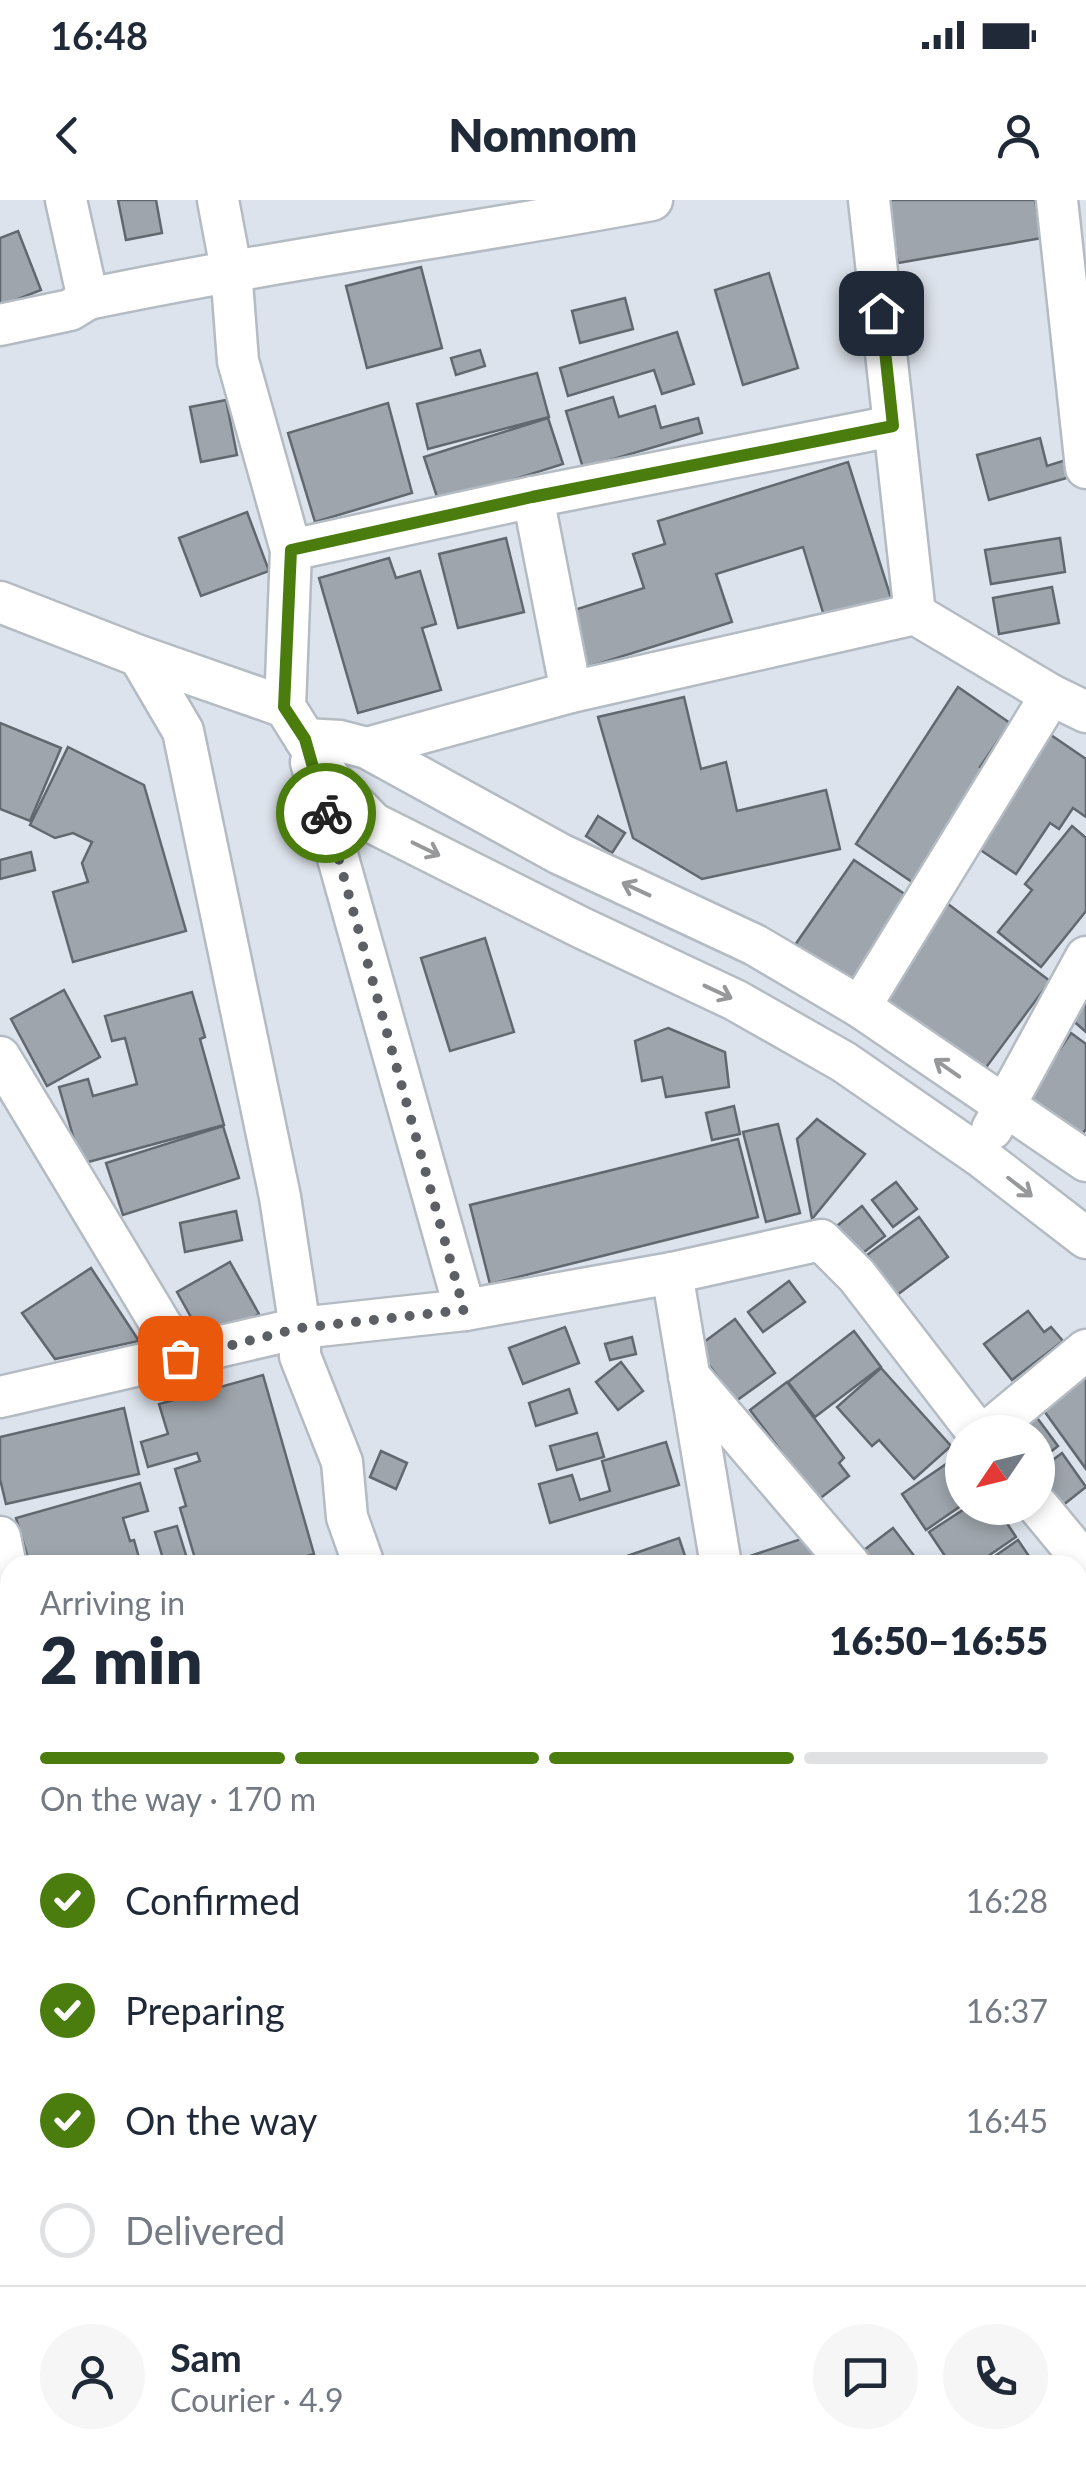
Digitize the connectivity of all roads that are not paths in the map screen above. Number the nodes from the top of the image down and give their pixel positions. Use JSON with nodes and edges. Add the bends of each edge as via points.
{"nodes":[{"id":1,"x":66,"y":200,"type":"edge"},
{"id":2,"x":218,"y":200,"type":"edge"},
{"id":3,"x":652,"y":200,"type":"edge"},
{"id":4,"x":869,"y":200,"type":"edge"},
{"id":5,"x":1057,"y":200,"type":"edge"},
{"id":6,"x":514,"y":213,"type":"edge"},
{"id":7,"x":231,"y":269,"type":"junction"},
{"id":8,"x":88,"y":299,"type":"junction"},
{"id":9,"x":0,"y":325,"type":"edge"},
{"id":10,"x":893,"y":426,"type":"junction"},
{"id":11,"x":1086,"y":468,"type":"edge"},
{"id":12,"x":532,"y":497,"type":"junction"},
{"id":13,"x":291,"y":550,"type":"junction"},
{"id":14,"x":0,"y":602,"type":"edge"},
{"id":15,"x":915,"y":614,"type":"junction"},
{"id":16,"x":139,"y":656,"type":"junction"},
{"id":17,"x":571,"y":692,"type":"junction"},
{"id":18,"x":1068,"y":703,"type":"edge"},
{"id":19,"x":295,"y":723,"type":"junction"},
{"id":20,"x":367,"y":748,"type":"junction"},
{"id":21,"x":1086,"y":958,"type":"edge"},
{"id":22,"x":860,"y":1007,"type":"junction"},
{"id":23,"x":0,"y":1057,"type":"edge"},
{"id":24,"x":1003,"y":1106,"type":"junction"},
{"id":25,"x":980,"y":1156,"type":"junction"},
{"id":26,"x":1086,"y":1162,"type":"edge"},
{"id":27,"x":1086,"y":1238,"type":"edge"},
{"id":28,"x":672,"y":1273,"type":"junction"},
{"id":29,"x":464,"y":1310,"type":"junction"},
{"id":30,"x":300,"y":1328,"type":"junction"},
{"id":31,"x":1086,"y":1350,"type":"edge"},
{"id":32,"x":180,"y":1358,"type":"junction"},
{"id":33,"x":689,"y":1376,"type":"junction"},
{"id":34,"x":0,"y":1397,"type":"edge"},
{"id":35,"x":963,"y":1415,"type":"edge"},
{"id":36,"x":1008,"y":1415,"type":"edge"},
{"id":37,"x":1054,"y":1525,"type":"edge"},
{"id":38,"x":360,"y":1555,"type":"edge"},
{"id":39,"x":719,"y":1555,"type":"edge"},
{"id":40,"x":841,"y":1555,"type":"edge"},
{"id":41,"x":1079,"y":1555,"type":"edge"}],
"edges":[{"from":1,"to":8,"type":"street"},
{"from":2,"to":7,"type":"street"},
{"from":3,"to":6,"type":"street"},
{"from":4,"to":10,"type":"street"},
{"from":5,"to":11,"type":"street"},
{"from":6,"to":7,"type":"street"},
{"from":7,"to":8,"type":"street"},
{"from":7,"to":13,"type":"street","via":[[238,362]]},
{"from":8,"to":9,"type":"street","via":[[70,310]]},
{"from":10,"to":12,"type":"street"},
{"from":10,"to":15,"type":"street"},
{"from":12,"to":13,"type":"street"},
{"from":12,"to":17,"type":"street"},
{"from":13,"to":19,"type":"street"},
{"from":14,"to":16,"type":"street"},
{"from":15,"to":17,"type":"street"},
{"from":15,"to":18,"type":"street"},
{"from":16,"to":19,"type":"street"},
{"from":16,"to":30,"type":"street","via":[[183,731],[280,1197]]},
{"from":17,"to":20,"type":"street"},
{"from":18,"to":22,"type":"street"},
{"from":19,"to":20,"type":"street"},
{"from":19,"to":25,"type":"street","one_way":true,"via":[[331,780],[373,823],[735,1000],[844,1062]]},
{"from":19,"to":29,"type":"street"},
{"from":22,"to":20,"type":"street","one_way":true,"via":[[755,946],[560,854]]},
{"from":21,"to":24,"type":"street"},
{"from":24,"to":22,"type":"street","one_way":true},
{"from":23,"to":32,"type":"street"},
{"from":24,"to":25,"type":"street"},
{"from":24,"to":26,"type":"street"},
{"from":25,"to":27,"type":"street","one_way":true},
{"from":28,"to":29,"type":"street"},
{"from":28,"to":33,"type":"street"},
{"from":28,"to":35,"type":"street","via":[[821,1240],[857,1276]]},
{"from":29,"to":30,"type":"street"},
{"from":30,"to":32,"type":"street"},
{"from":30,"to":38,"type":"street","via":[[300,1356],[342,1462],[347,1517]]},
{"from":31,"to":36,"type":"street"},
{"from":32,"to":34,"type":"street"},
{"from":33,"to":39,"type":"street"},
{"from":33,"to":40,"type":"street"},
{"from":37,"to":41,"type":"street"}]}
